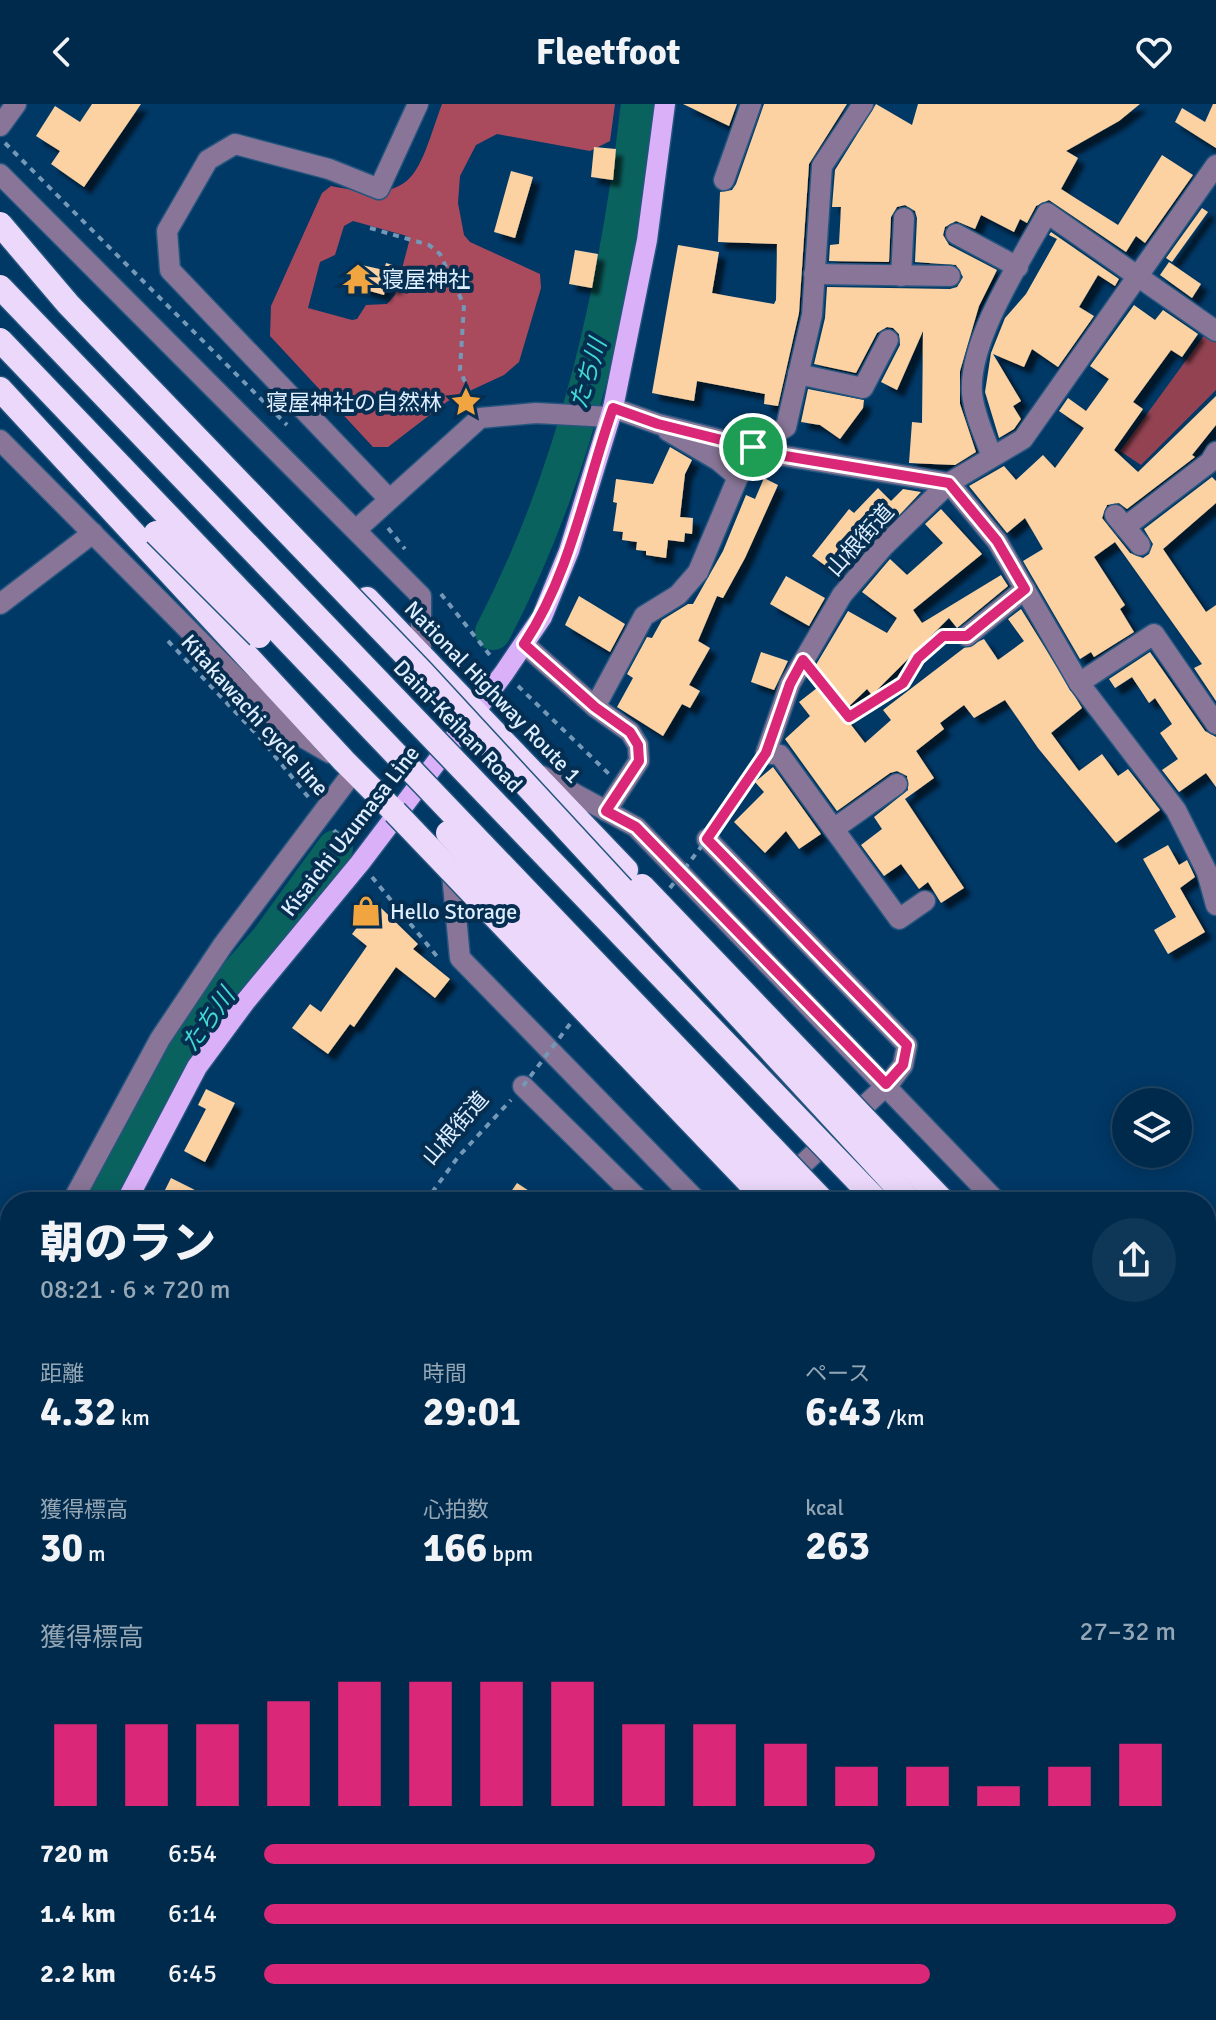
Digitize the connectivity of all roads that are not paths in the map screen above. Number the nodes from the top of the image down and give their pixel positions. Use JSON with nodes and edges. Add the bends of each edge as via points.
{"nodes":[{"id":1,"x":16,"y":104,"type":"edge"},
{"id":2,"x":418,"y":104,"type":"edge"},
{"id":3,"x":665,"y":104,"type":"edge"},
{"id":4,"x":751,"y":104,"type":"edge"},
{"id":5,"x":863,"y":104,"type":"edge"},
{"id":6,"x":0,"y":126,"type":"edge"},
{"id":7,"x":1216,"y":165,"type":"edge"},
{"id":8,"x":0,"y":174,"type":"edge"},
{"id":9,"x":724,"y":180,"type":"dead end"},
{"id":10,"x":904,"y":218,"type":"dead end"},
{"id":11,"x":0,"y":223,"type":"edge"},
{"id":12,"x":956,"y":234,"type":"dead end"},
{"id":13,"x":1018,"y":267,"type":"junction"},
{"id":14,"x":814,"y":274,"type":"junction"},
{"id":15,"x":1139,"y":275,"type":"junction"},
{"id":16,"x":901,"y":276,"type":"junction"},
{"id":17,"x":950,"y":276,"type":"dead end"},
{"id":18,"x":0,"y":287,"type":"edge"},
{"id":19,"x":1216,"y":331,"type":"edge"},
{"id":20,"x":0,"y":340,"type":"edge"},
{"id":21,"x":888,"y":340,"type":"dead end"},
{"id":22,"x":798,"y":374,"type":"junction"},
{"id":23,"x":0,"y":389,"type":"edge"},
{"id":24,"x":611,"y":413,"type":"junction"},
{"id":25,"x":658,"y":424,"type":"junction"},
{"id":26,"x":0,"y":440,"type":"edge"},
{"id":27,"x":54,"y":445,"type":"junction"},
{"id":28,"x":753,"y":447,"type":"junction"},
{"id":29,"x":992,"y":457,"type":"junction"},
{"id":30,"x":1214,"y":462,"type":"edge"},
{"id":31,"x":949,"y":483,"type":"junction"},
{"id":32,"x":389,"y":499,"type":"junction"},
{"id":33,"x":357,"y":529,"type":"junction"},
{"id":34,"x":93,"y":533,"type":"junction"},
{"id":35,"x":1140,"y":545,"type":"dead end"},
{"id":36,"x":1025,"y":589,"type":"junction"},
{"id":37,"x":0,"y":604,"type":"edge"},
{"id":38,"x":967,"y":636,"type":"road end"},
{"id":39,"x":524,"y":644,"type":"junction"},
{"id":40,"x":421,"y":652,"type":"junction"},
{"id":41,"x":1079,"y":683,"type":"junction"},
{"id":42,"x":595,"y":707,"type":"junction"},
{"id":43,"x":474,"y":709,"type":"junction"},
{"id":44,"x":1216,"y":724,"type":"edge"},
{"id":45,"x":349,"y":766,"type":"junction"},
{"id":46,"x":531,"y":770,"type":"junction"},
{"id":47,"x":897,"y":784,"type":"dead end"},
{"id":48,"x":606,"y":811,"type":"junction"},
{"id":49,"x":395,"y":812,"type":"junction"},
{"id":50,"x":835,"y":828,"type":"junction"},
{"id":51,"x":707,"y":839,"type":"road end"},
{"id":52,"x":452,"y":874,"type":"junction"},
{"id":53,"x":925,"y":901,"type":"dead end"},
{"id":54,"x":1216,"y":905,"type":"edge"},
{"id":55,"x":886,"y":1084,"type":"junction"},
{"id":56,"x":523,"y":1086,"type":"road end"},
{"id":57,"x":77,"y":1192,"type":"edge"},
{"id":58,"x":131,"y":1192,"type":"edge"},
{"id":59,"x":631,"y":1192,"type":"edge"},
{"id":60,"x":688,"y":1192,"type":"edge"},
{"id":61,"x":756,"y":1192,"type":"edge"},
{"id":62,"x":776,"y":1192,"type":"edge"},
{"id":63,"x":783,"y":1192,"type":"edge"},
{"id":64,"x":814,"y":1192,"type":"edge"},
{"id":65,"x":868,"y":1192,"type":"edge"},
{"id":66,"x":902,"y":1192,"type":"edge"},
{"id":67,"x":934,"y":1192,"type":"edge"},
{"id":68,"x":988,"y":1192,"type":"edge"}],
"edges":[{"from":1,"to":6,"type":"street"},
{"from":2,"to":32,"type":"street","via":[[379,189],[329,169],[235,144],[208,160],[167,231],[170,270]]},
{"from":3,"to":24,"type":"main road","name":"Kisaichi Uzumasa Line","via":[[647,240]]},
{"from":4,"to":9,"type":"street"},
{"from":5,"to":14,"type":"street","via":[[822,166]]},
{"from":7,"to":15,"type":"street","name":"山根街道"},
{"from":8,"to":33,"type":"street"},
{"from":10,"to":16,"type":"street"},
{"from":11,"to":40,"type":"highway","name":"National Highway Route 1"},
{"from":11,"to":66,"type":"highway","bridge":true,"via":[[68,304],[422,672]]},
{"from":12,"to":13,"type":"street"},
{"from":13,"to":15,"type":"street","via":[[1047,213]]},
{"from":13,"to":29,"type":"street","via":[[972,372],[972,394]]},
{"from":14,"to":16,"type":"street"},
{"from":14,"to":22,"type":"street","via":[[812,315]]},
{"from":15,"to":19,"type":"street"},
{"from":15,"to":29,"type":"street","name":"山根街道","via":[[1023,439]]},
{"from":16,"to":17,"type":"street"},
{"from":18,"to":65,"type":"highway","name":"Daini-Keihan Road","bridge":true},
{"from":20,"to":64,"type":"highway","bridge":true},
{"from":21,"to":22,"type":"street","via":[[863,388]]},
{"from":22,"to":28,"type":"street","via":[[786,427]]},
{"from":23,"to":27,"type":"highway"},
{"from":24,"to":25,"type":"street"},
{"from":24,"to":32,"type":"street","via":[[480,418]]},
{"from":24,"to":39,"type":"main road","name":"Kisaichi Uzumasa Line","via":[[569,551],[542,617]]},
{"from":25,"to":28,"type":"street"},
{"from":25,"to":42,"type":"street","via":[[738,477],[698,572],[678,595],[644,616]]},
{"from":26,"to":34,"type":"street"},
{"from":27,"to":45,"type":"highway"},
{"from":27,"to":63,"type":"highway","bridge":true,"via":[[156,533],[362,738]]},
{"from":28,"to":31,"type":"street"},
{"from":29,"to":31,"type":"street","name":"山根街道"},
{"from":30,"to":35,"type":"street","via":[[1120,521]]},
{"from":31,"to":36,"type":"street","via":[[997,541]]},
{"from":31,"to":50,"type":"street","name":"山根街道","via":[[842,595],[790,684],[766,753],[780,755]]},
{"from":32,"to":33,"type":"street"},
{"from":33,"to":40,"type":"street","via":[[421,596]]},
{"from":34,"to":37,"type":"street"},
{"from":34,"to":45,"type":"street","via":[[285,727]]},
{"from":36,"to":38,"type":"street"},
{"from":36,"to":41,"type":"street"},
{"from":39,"to":42,"type":"street"},
{"from":39,"to":43,"type":"main road","name":"Kisaichi Uzumasa Line"},
{"from":40,"to":43,"type":"highway","name":"National Highway Route 1"},
{"from":41,"to":44,"type":"street","via":[[1154,634]]},
{"from":41,"to":54,"type":"street","via":[[1176,810],[1207,872]]},
{"from":42,"to":48,"type":"street","via":[[630,732],[638,745],[639,761]]},
{"from":43,"to":46,"type":"highway","name":"National Highway Route 1"},
{"from":43,"to":49,"type":"main road","name":"Kisaichi Uzumasa Line"},
{"from":45,"to":49,"type":"highway"},
{"from":45,"to":57,"type":"street","via":[[323,816],[223,945],[160,1039]]},
{"from":46,"to":48,"type":"street"},
{"from":46,"to":67,"type":"highway","name":"National Highway Route 1","bridge":true},
{"from":47,"to":50,"type":"street"},
{"from":48,"to":55,"type":"street","via":[[636,827]]},
{"from":49,"to":52,"type":"highway","bridge":true},
{"from":49,"to":58,"type":"main road","name":"Kisaichi Uzumasa Line","via":[[197,1067]]},
{"from":50,"to":53,"type":"street","via":[[899,919]]},
{"from":51,"to":55,"type":"street","via":[[907,1045],[903,1065]]},
{"from":52,"to":60,"type":"street","via":[[460,958]]},
{"from":52,"to":61,"type":"highway","bridge":true},
{"from":55,"to":62,"type":"street"},
{"from":55,"to":68,"type":"street"},
{"from":56,"to":59,"type":"street"}]}
